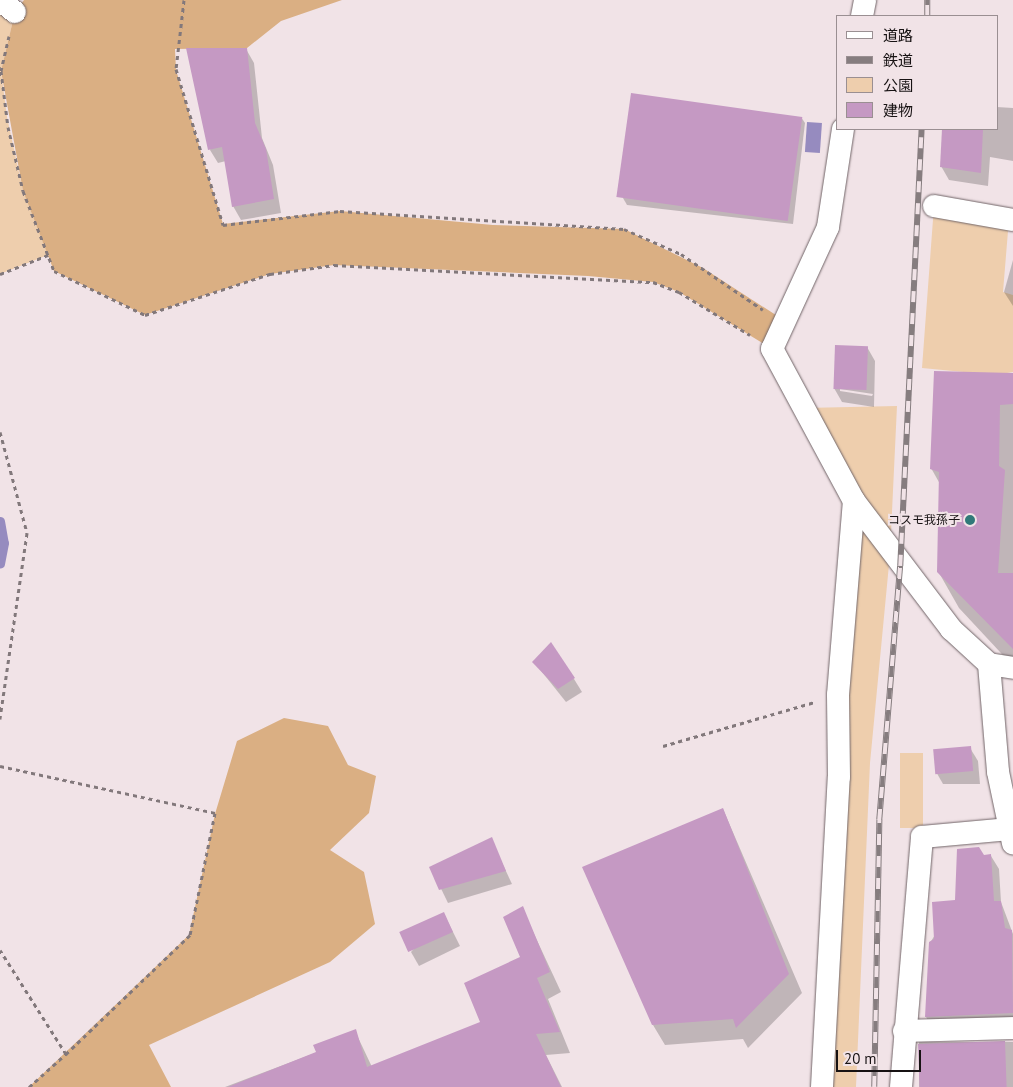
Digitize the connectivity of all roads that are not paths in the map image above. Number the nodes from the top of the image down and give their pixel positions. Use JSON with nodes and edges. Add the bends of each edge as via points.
{"nodes":[{"id":1,"x":865,"y":0,"type":"edge"},
{"id":2,"x":862,"y":15,"type":"edge"},
{"id":3,"x":843,"y":130,"type":"edge"},
{"id":4,"x":934,"y":206,"type":"dead end"},
{"id":5,"x":1013,"y":220,"type":"edge"},
{"id":6,"x":854,"y":501,"type":"junction"},
{"id":7,"x":989,"y":664,"type":"junction"},
{"id":8,"x":1013,"y":668,"type":"edge"},
{"id":9,"x":1012,"y":836,"type":"edge"},
{"id":10,"x":1013,"y":1028,"type":"edge"},
{"id":11,"x":904,"y":1031,"type":"junction"},
{"id":12,"x":822,"y":1087,"type":"edge"},
{"id":13,"x":901,"y":1087,"type":"edge"}],
"edges":[{"from":1,"to":2,"type":"street"},
{"from":3,"to":6,"type":"street","via":[[828,227],[782,319],[772,349]]},
{"from":4,"to":5,"type":"street"},
{"from":6,"to":7,"type":"street","via":[[951,629]]},
{"from":6,"to":12,"type":"street","via":[[838,695],[839,777]]},
{"from":7,"to":8,"type":"street"},
{"from":7,"to":9,"type":"street","via":[[998,772]]},
{"from":9,"to":11,"type":"street","via":[[922,837]]},
{"from":10,"to":11,"type":"street"},
{"from":11,"to":13,"type":"street"}]}
